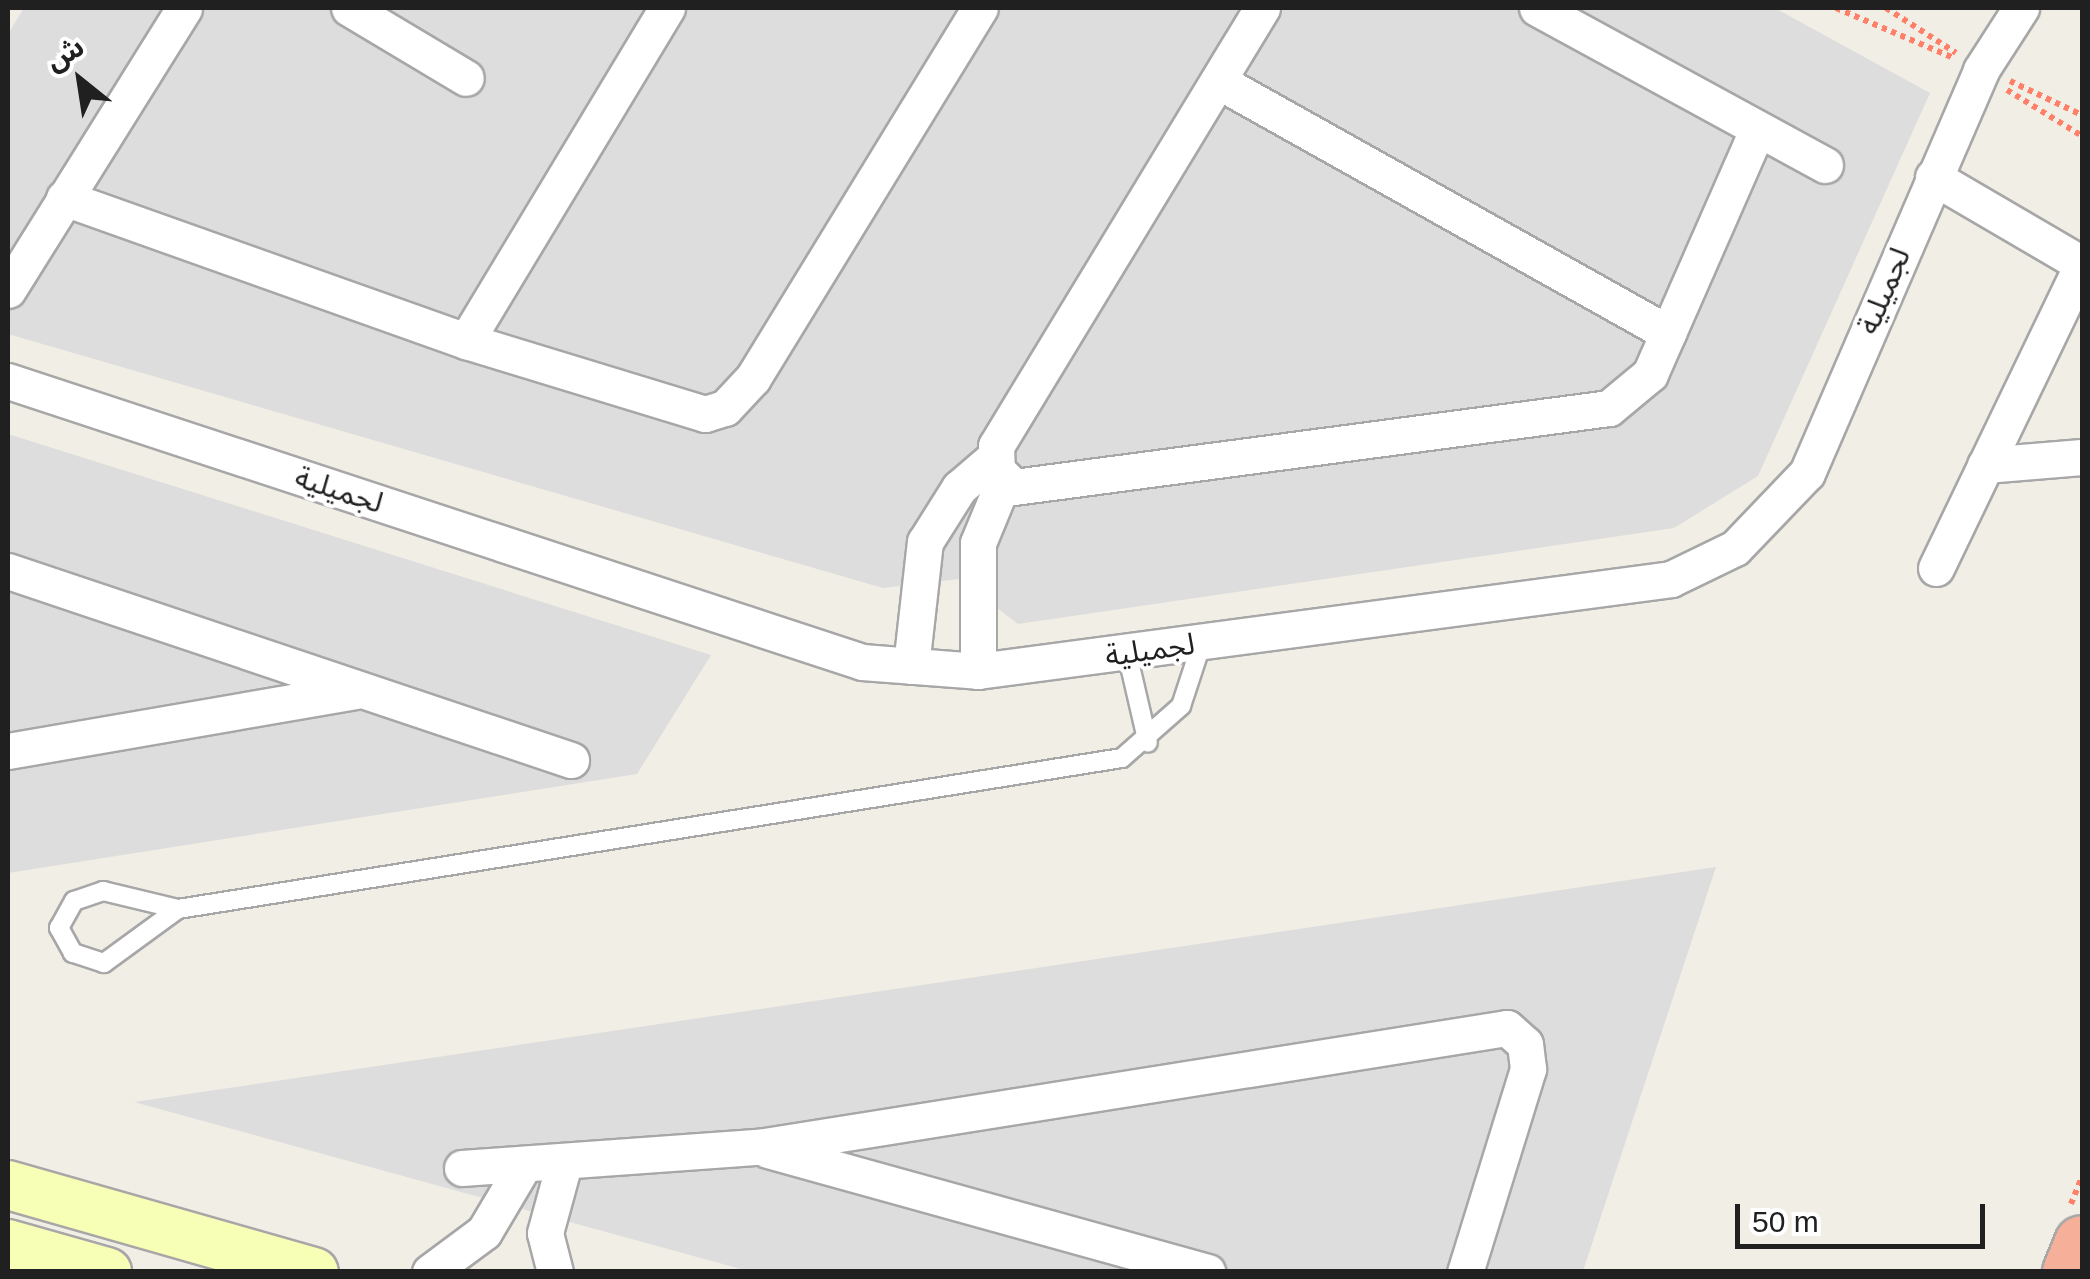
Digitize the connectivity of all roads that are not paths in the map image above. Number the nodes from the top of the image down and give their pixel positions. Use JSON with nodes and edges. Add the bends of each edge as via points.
{"nodes":[{"id":1,"x":184,"y":8,"type":"edge"},
{"id":2,"x":349,"y":8,"type":"edge"},
{"id":3,"x":667,"y":8,"type":"edge"},
{"id":4,"x":980,"y":8,"type":"edge"},
{"id":5,"x":1262,"y":8,"type":"edge"},
{"id":6,"x":1536,"y":8,"type":"edge"},
{"id":7,"x":2010,"y":14,"type":"edge"},
{"id":8,"x":466,"y":78,"type":"dead end"},
{"id":9,"x":1218,"y":82,"type":"junction"},
{"id":10,"x":1756,"y":130,"type":"junction"},
{"id":11,"x":1825,"y":165,"type":"dead end"},
{"id":12,"x":1928,"y":187,"type":"junction"},
{"id":13,"x":64,"y":198,"type":"junction"},
{"id":14,"x":2074,"y":260,"type":"edge"},
{"id":15,"x":8,"y":290,"type":"edge"},
{"id":16,"x":1668,"y":333,"type":"junction"},
{"id":17,"x":466,"y":340,"type":"junction"},
{"id":18,"x":8,"y":381,"type":"edge"},
{"id":19,"x":2082,"y":457,"type":"edge"},
{"id":20,"x":1985,"y":466,"type":"junction"},
{"id":21,"x":999,"y":469,"type":"junction"},
{"id":22,"x":1936,"y":568,"type":"dead end"},
{"id":23,"x":8,"y":571,"type":"edge"},
{"id":24,"x":1202,"y":642,"type":"junction"},
{"id":25,"x":1127,"y":653,"type":"junction"},
{"id":26,"x":911,"y":666,"type":"junction"},
{"id":27,"x":978,"y":670,"type":"junction"},
{"id":28,"x":362,"y":690,"type":"junction"},
{"id":29,"x":1148,"y":742,"type":"junction"},
{"id":30,"x":8,"y":752,"type":"edge"},
{"id":31,"x":571,"y":760,"type":"dead end"},
{"id":32,"x":178,"y":910,"type":"junction"},
{"id":33,"x":758,"y":1147,"type":"junction"},
{"id":34,"x":563,"y":1167,"type":"junction"},
{"id":35,"x":462,"y":1168,"type":"dead end"},
{"id":36,"x":522,"y":1168,"type":"junction"},
{"id":37,"x":8,"y":1184,"type":"edge"},
{"id":38,"x":2082,"y":1243,"type":"edge"},
{"id":39,"x":8,"y":1244,"type":"edge"},
{"id":40,"x":8,"y":1254,"type":"edge"},
{"id":41,"x":24,"y":1272,"type":"edge"},
{"id":42,"x":107,"y":1272,"type":"edge"},
{"id":43,"x":314,"y":1272,"type":"edge"},
{"id":44,"x":430,"y":1272,"type":"edge"},
{"id":45,"x":555,"y":1272,"type":"edge"},
{"id":46,"x":1207,"y":1272,"type":"edge"},
{"id":47,"x":1465,"y":1272,"type":"edge"},
{"id":48,"x":2070,"y":1272,"type":"edge"}],
"edges":[{"from":1,"to":13,"type":"street"},
{"from":2,"to":8,"type":"street"},
{"from":3,"to":17,"type":"street"},
{"from":4,"to":17,"type":"street","via":[[753,378],[725,408],[685,413]]},
{"from":5,"to":9,"type":"street"},
{"from":6,"to":10,"type":"street"},
{"from":7,"to":12,"type":"street","name":"لجميلية"},
{"from":9,"to":16,"type":"street"},
{"from":9,"to":21,"type":"street"},
{"from":10,"to":11,"type":"street"},
{"from":10,"to":16,"type":"street"},
{"from":12,"to":14,"type":"street"},
{"from":12,"to":24,"type":"street","name":"لجميلية","via":[[1807,473],[1773,518],[1719,558],[1671,579]]},
{"from":13,"to":15,"type":"street"},
{"from":13,"to":17,"type":"street"},
{"from":14,"to":20,"type":"street"},
{"from":16,"to":21,"type":"street","via":[[1640,387],[1590,414],[1040,490]]},
{"from":18,"to":26,"type":"street","name":"لجميلية","via":[[862,662]]},
{"from":19,"to":20,"type":"street"},
{"from":20,"to":22,"type":"street"},
{"from":21,"to":26,"type":"street","via":[[959,488],[926,542]]},
{"from":21,"to":27,"type":"street","via":[[978,543]]},
{"from":23,"to":28,"type":"street"},
{"from":24,"to":25,"type":"street","name":"لجميلية"},
{"from":24,"to":29,"type":"lane","via":[[1181,706]]},
{"from":25,"to":27,"type":"street","name":"لجميلية"},
{"from":25,"to":29,"type":"lane"},
{"from":26,"to":27,"type":"street","name":"لجميلية"},
{"from":28,"to":30,"type":"street"},
{"from":28,"to":31,"type":"street"},
{"from":29,"to":32,"type":"lane","via":[[1122,758]]},
{"from":32,"to":32,"type":"lane","via":[[103,890],[74,901],[59,928],[73,952],[104,963]]},
{"from":33,"to":34,"type":"street"},
{"from":33,"to":46,"type":"street"},
{"from":33,"to":47,"type":"street","via":[[1507,1028],[1525,1044],[1528,1069]]},
{"from":34,"to":36,"type":"street"},
{"from":34,"to":45,"type":"street","via":[[544,1233]]},
{"from":35,"to":36,"type":"street"},
{"from":36,"to":44,"type":"street","via":[[484,1232]]},
{"from":37,"to":43,"type":"main road"},
{"from":38,"to":48,"type":"highway"},
{"from":39,"to":42,"type":"main road"},
{"from":40,"to":41,"type":"main road"}]}
